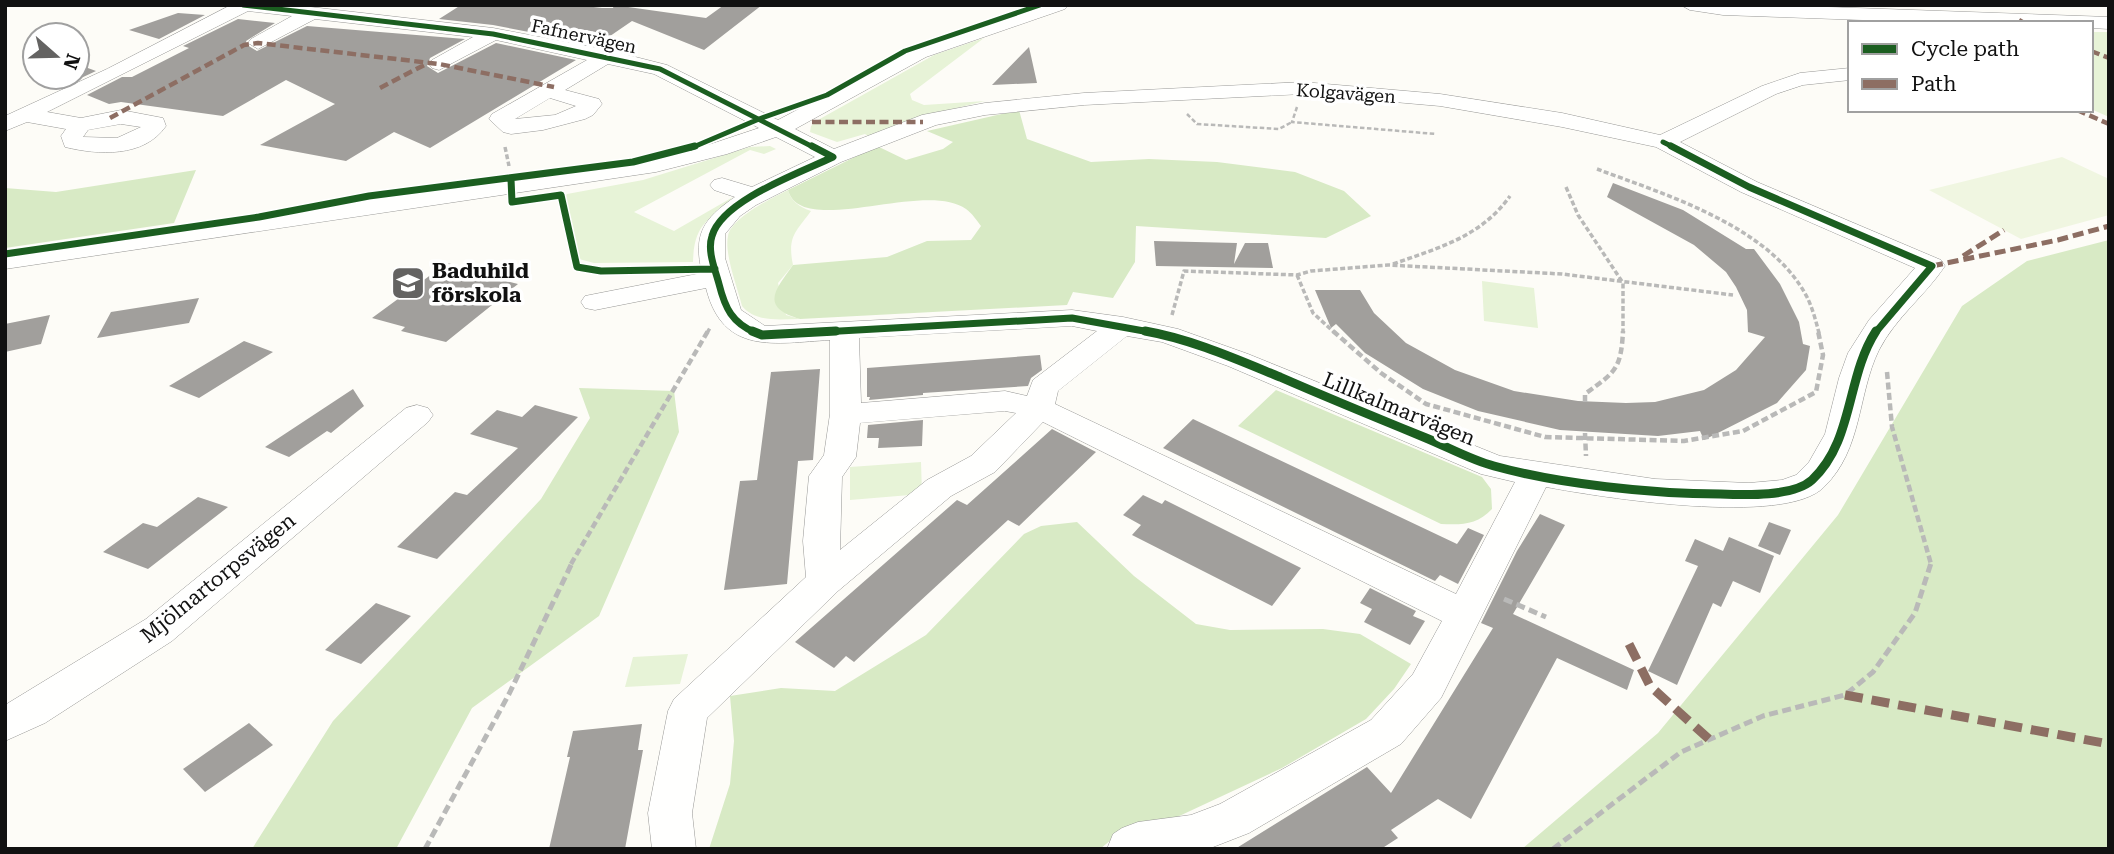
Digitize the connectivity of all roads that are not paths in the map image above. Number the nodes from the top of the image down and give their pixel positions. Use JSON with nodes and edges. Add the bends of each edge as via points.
{"nodes":[{"id":1,"x":243,"y":5,"type":"edge"},
{"id":2,"x":1059,"y":5,"type":"edge"},
{"id":3,"x":1690,"y":5,"type":"edge"},
{"id":4,"x":308,"y":15,"type":"junction"},
{"id":5,"x":1925,"y":19,"type":"edge"},
{"id":6,"x":2017,"y":21,"type":"edge"},
{"id":7,"x":493,"y":34,"type":"junction"},
{"id":8,"x":258,"y":43,"type":"dead end"},
{"id":9,"x":608,"y":56,"type":"junction"},
{"id":10,"x":439,"y":64,"type":"dead end"},
{"id":11,"x":1848,"y":74,"type":"edge"},
{"id":12,"x":548,"y":91,"type":"junction"},
{"id":13,"x":16,"y":120,"type":"edge"},
{"id":14,"x":81,"y":125,"type":"dead end"},
{"id":15,"x":780,"y":128,"type":"junction"},
{"id":16,"x":1663,"y":142,"type":"junction"},
{"id":17,"x":833,"y":157,"type":"junction"},
{"id":18,"x":722,"y":185,"type":"dead end"},
{"id":19,"x":755,"y":196,"type":"junction"},
{"id":20,"x":5,"y":261,"type":"edge"},
{"id":21,"x":717,"y":278,"type":"junction"},
{"id":22,"x":595,"y":302,"type":"dead end"},
{"id":23,"x":1123,"y":325,"type":"junction"},
{"id":24,"x":844,"y":331,"type":"junction"},
{"id":25,"x":1039,"y":408,"type":"junction"},
{"id":26,"x":846,"y":414,"type":"junction"},
{"id":27,"x":417,"y":415,"type":"dead end"},
{"id":28,"x":1535,"y":476,"type":"junction"},
{"id":29,"x":825,"y":581,"type":"junction"},
{"id":30,"x":1471,"y":602,"type":"junction"},
{"id":31,"x":5,"y":724,"type":"edge"},
{"id":32,"x":674,"y":849,"type":"edge"},
{"id":33,"x":1129,"y":849,"type":"edge"}],
"edges":[{"from":1,"to":4,"type":"street","name":"Fafnervägen"},
{"from":1,"to":13,"type":"street"},
{"from":2,"to":15,"type":"street","via":[[919,53]]},
{"from":3,"to":5,"type":"street"},
{"from":4,"to":7,"type":"street","name":"Fafnervägen"},
{"from":4,"to":8,"type":"street"},
{"from":5,"to":6,"type":"street"},
{"from":7,"to":9,"type":"street","name":"Fafnervägen"},
{"from":7,"to":10,"type":"street"},
{"from":9,"to":12,"type":"street"},
{"from":9,"to":15,"type":"street","name":"Fafnervägen","via":[[660,69]]},
{"from":11,"to":16,"type":"street","via":[[1800,79],[1769,90]]},
{"from":12,"to":12,"type":"street","via":[[592,104],[574,117],[511,127],[500,119]]},
{"from":13,"to":14,"type":"street"},
{"from":15,"to":17,"type":"street"},
{"from":15,"to":20,"type":"street","via":[[656,165]]},
{"from":16,"to":17,"type":"street","name":"Kolgavägen","via":[[1440,100],[1303,88],[1169,93],[985,109],[930,120]]},
{"from":16,"to":28,"type":"street","name":"Lillkalmarvägen","via":[[1749,187],[1932,266],[1878,325],[1866,346],[1833,451],[1809,483],[1751,497]]},
{"from":17,"to":19,"type":"street"},
{"from":18,"to":19,"type":"street"},
{"from":19,"to":21,"type":"street","via":[[721,219],[712,233],[710,252]]},
{"from":21,"to":22,"type":"street"},
{"from":21,"to":24,"type":"street","name":"Lillkalmarvägen","via":[[733,322],[762,335]]},
{"from":23,"to":24,"type":"street","name":"Lillkalmarvägen","via":[[1072,318]]},
{"from":23,"to":25,"type":"street","via":[[1044,387]]},
{"from":23,"to":28,"type":"street","name":"Lillkalmarvägen","via":[[1168,335],[1238,360],[1493,466]]},
{"from":24,"to":26,"type":"street"},
{"from":25,"to":26,"type":"street","via":[[1005,401]]},
{"from":25,"to":29,"type":"street","via":[[983,464],[939,488]]},
{"from":25,"to":30,"type":"street"},
{"from":26,"to":29,"type":"street","via":[[840,457],[826,476],[821,541]]},
{"from":27,"to":31,"type":"street","name":"Mjölnartorpsvägen","via":[[159,630]]},
{"from":28,"to":30,"type":"street"},
{"from":29,"to":32,"type":"street","via":[[688,711],[670,813]]},
{"from":30,"to":33,"type":"street","via":[[1427,687],[1387,732],[1234,818],[1191,835],[1138,843]]}]}
